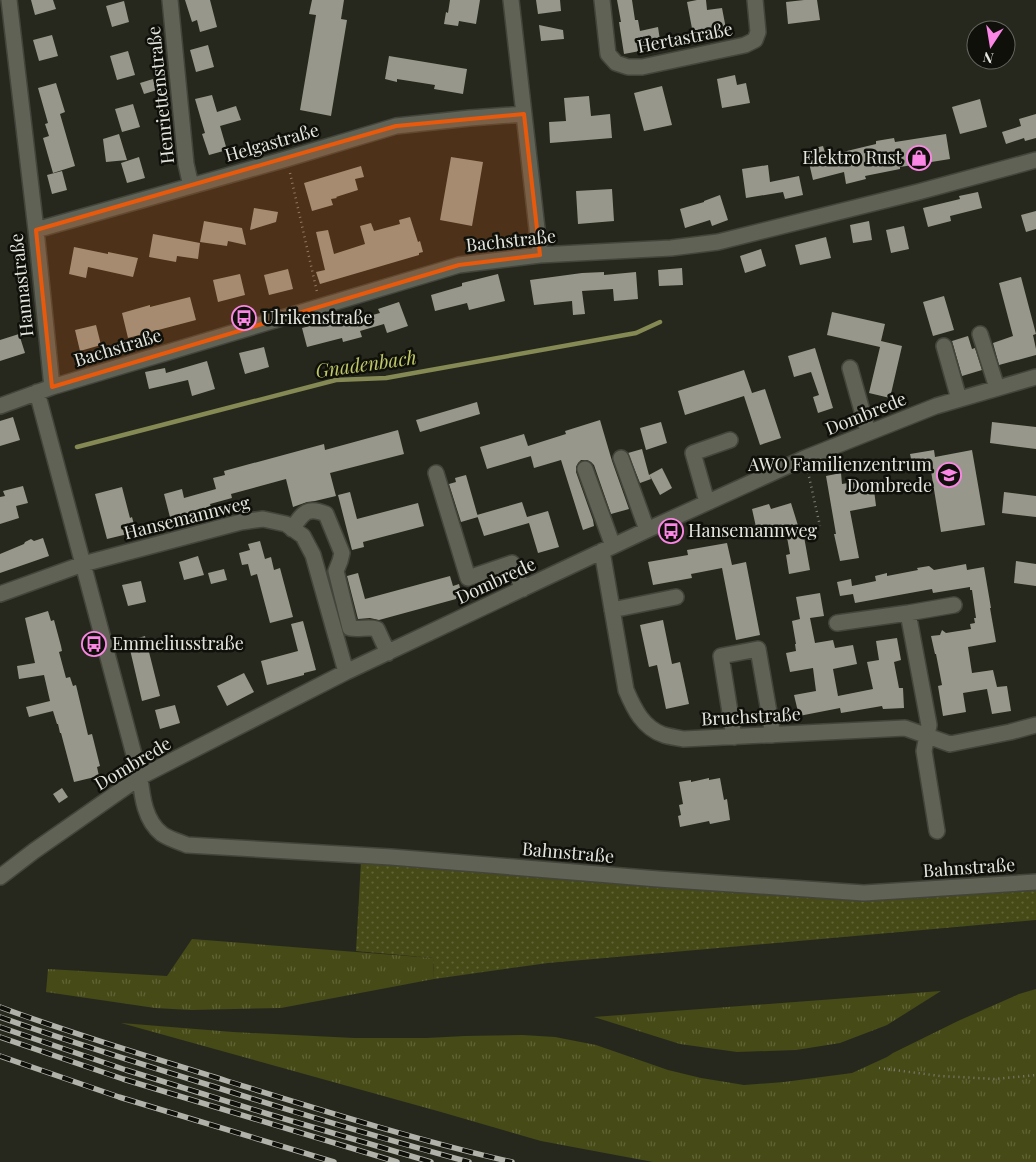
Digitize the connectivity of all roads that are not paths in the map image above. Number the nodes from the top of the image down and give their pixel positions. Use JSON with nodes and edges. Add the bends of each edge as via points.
{"nodes":[{"id":1,"x":9,"y":0,"type":"edge"},
{"id":2,"x":170,"y":0,"type":"edge"},
{"id":3,"x":511,"y":0,"type":"edge"},
{"id":4,"x":602,"y":0,"type":"edge"},
{"id":5,"x":755,"y":0,"type":"edge"},
{"id":6,"x":524,"y":114,"type":"junction"},
{"id":7,"x":1036,"y":160,"type":"edge"},
{"id":8,"x":191,"y":186,"type":"junction"},
{"id":9,"x":36,"y":230,"type":"junction"},
{"id":10,"x":540,"y":255,"type":"junction"},
{"id":11,"x":980,"y":334,"type":"dead end"},
{"id":12,"x":944,"y":346,"type":"dead end"},
{"id":13,"x":850,"y":368,"type":"dead end"},
{"id":14,"x":1036,"y":377,"type":"edge"},
{"id":15,"x":52,"y":387,"type":"junction"},
{"id":16,"x":997,"y":388,"type":"junction"},
{"id":17,"x":37,"y":392,"type":"junction"},
{"id":18,"x":958,"y":399,"type":"junction"},
{"id":19,"x":0,"y":406,"type":"edge"},
{"id":20,"x":868,"y":432,"type":"junction"},
{"id":21,"x":730,"y":440,"type":"dead end"},
{"id":22,"x":621,"y":458,"type":"dead end"},
{"id":23,"x":585,"y":469,"type":"dead end"},
{"id":24,"x":436,"y":474,"type":"dead end"},
{"id":25,"x":707,"y":502,"type":"junction"},
{"id":26,"x":292,"y":528,"type":"junction"},
{"id":27,"x":647,"y":530,"type":"junction"},
{"id":28,"x":608,"y":549,"type":"junction"},
{"id":29,"x":82,"y":564,"type":"junction"},
{"id":30,"x":336,"y":572,"type":"junction"},
{"id":31,"x":320,"y":577,"type":"junction"},
{"id":32,"x":523,"y":589,"type":"junction"},
{"id":33,"x":0,"y":594,"type":"edge"},
{"id":34,"x":676,"y":598,"type":"dead end"},
{"id":35,"x":954,"y":605,"type":"dead end"},
{"id":36,"x":612,"y":610,"type":"junction"},
{"id":37,"x":908,"y":613,"type":"junction"},
{"id":38,"x":837,"y":623,"type":"dead end"},
{"id":39,"x":350,"y":628,"type":"junction"},
{"id":40,"x":335,"y":634,"type":"junction"},
{"id":41,"x":388,"y":653,"type":"junction"},
{"id":42,"x":346,"y":672,"type":"junction"},
{"id":43,"x":1036,"y":725,"type":"edge"},
{"id":44,"x":773,"y":735,"type":"junction"},
{"id":45,"x":927,"y":735,"type":"junction"},
{"id":46,"x":734,"y":737,"type":"junction"},
{"id":47,"x":140,"y":777,"type":"junction"},
{"id":48,"x":937,"y":831,"type":"dead end"},
{"id":49,"x":0,"y":876,"type":"edge"},
{"id":50,"x":1036,"y":882,"type":"edge"}],
"edges":[{"from":1,"to":9,"type":"street","name":"Hannastraße"},
{"from":2,"to":8,"type":"street","name":"Henriettenstraße","via":[[186,164]]},
{"from":3,"to":6,"type":"street"},
{"from":4,"to":5,"type":"street","name":"Hertastraße","via":[[608,54],[616,63],[628,67],[642,67],[750,43],[758,32]]},
{"from":6,"to":8,"type":"street","name":"Helgastraße","via":[[396,126]]},
{"from":6,"to":10,"type":"street"},
{"from":7,"to":10,"type":"street","name":"Bachstraße","via":[[718,242]]},
{"from":8,"to":9,"type":"street","name":"Helgastraße"},
{"from":9,"to":15,"type":"street","name":"Hannastraße"},
{"from":10,"to":15,"type":"street","name":"Bachstraße","via":[[459,265]]},
{"from":11,"to":16,"type":"street"},
{"from":12,"to":18,"type":"street"},
{"from":13,"to":20,"type":"street"},
{"from":14,"to":16,"type":"street","name":"Dombrede"},
{"from":15,"to":17,"type":"street","name":"Bachstraße"},
{"from":16,"to":18,"type":"street","name":"Dombrede"},
{"from":17,"to":19,"type":"street","name":"Bachstraße"},
{"from":17,"to":29,"type":"street"},
{"from":18,"to":20,"type":"street","name":"Dombrede"},
{"from":20,"to":25,"type":"street","name":"Dombrede"},
{"from":21,"to":25,"type":"street","via":[[693,452]]},
{"from":22,"to":27,"type":"street"},
{"from":23,"to":28,"type":"street","name":"Bruchstraße"},
{"from":24,"to":32,"type":"street","via":[[468,578],[512,563]]},
{"from":25,"to":27,"type":"street","name":"Dombrede"},
{"from":26,"to":29,"type":"street","name":"Hansemannweg","via":[[264,519],[241,522]]},
{"from":26,"to":30,"type":"street","via":[[307,511],[326,514],[342,553]]},
{"from":26,"to":31,"type":"street","name":"Hansemannweg","via":[[303,536]]},
{"from":27,"to":28,"type":"street","name":"Dombrede"},
{"from":28,"to":32,"type":"street","name":"Dombrede"},
{"from":28,"to":36,"type":"street","name":"Bruchstraße"},
{"from":29,"to":33,"type":"street"},
{"from":29,"to":47,"type":"street"},
{"from":30,"to":31,"type":"street"},
{"from":30,"to":39,"type":"street"},
{"from":31,"to":40,"type":"street","name":"Hansemannweg"},
{"from":32,"to":41,"type":"street","name":"Dombrede"},
{"from":34,"to":36,"type":"street"},
{"from":35,"to":37,"type":"street"},
{"from":36,"to":46,"type":"street","name":"Bruchstraße","via":[[626,690],[635,710],[647,725],[663,734],[684,739]]},
{"from":37,"to":38,"type":"street"},
{"from":37,"to":45,"type":"street","via":[[929,726]]},
{"from":39,"to":40,"type":"street"},
{"from":39,"to":41,"type":"street","via":[[377,629]]},
{"from":40,"to":42,"type":"street","name":"Hansemannweg"},
{"from":41,"to":42,"type":"street","name":"Dombrede"},
{"from":42,"to":47,"type":"street","name":"Dombrede"},
{"from":43,"to":45,"type":"street","name":"Bruchstraße","via":[[950,744]]},
{"from":44,"to":45,"type":"street","name":"Bruchstraße","via":[[905,728]]},
{"from":44,"to":46,"type":"street","name":"Bruchstraße"},
{"from":44,"to":46,"type":"street","via":[[758,649],[721,656]]},
{"from":45,"to":48,"type":"street","via":[[924,751]]},
{"from":47,"to":49,"type":"street","name":"Dombrede"},
{"from":47,"to":50,"type":"street","name":"Bahnstraße","via":[[151,822],[163,835],[188,845],[864,893]]}]}
